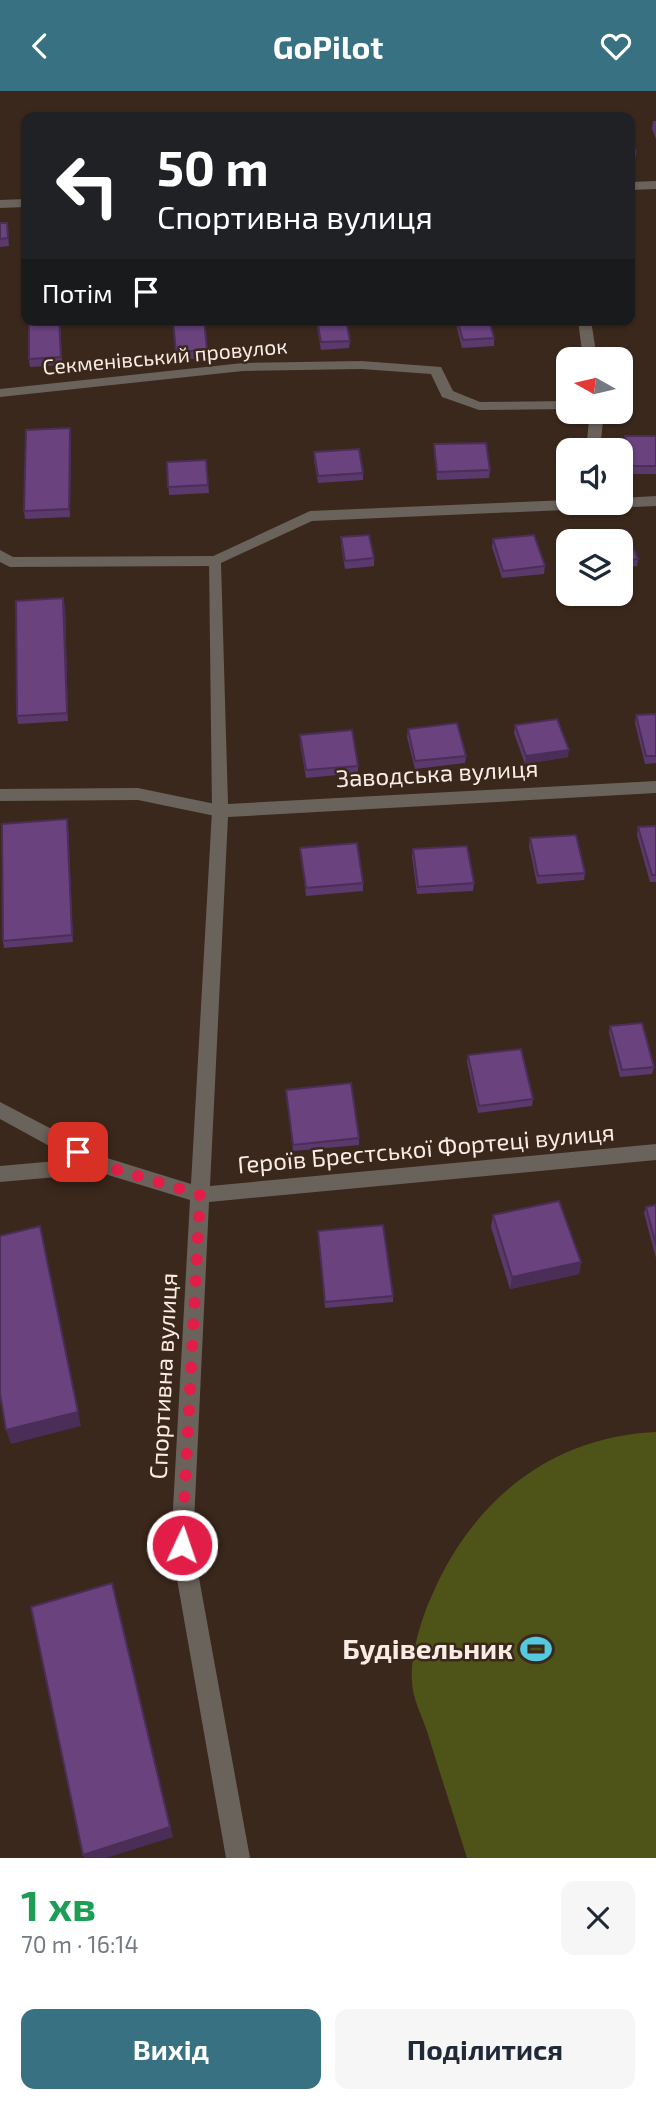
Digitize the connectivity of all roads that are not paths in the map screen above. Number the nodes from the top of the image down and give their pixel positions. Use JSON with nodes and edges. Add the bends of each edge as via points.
{"nodes":[{"id":1,"x":656,"y":185,"type":"edge"},
{"id":2,"x":635,"y":186,"type":"edge"},
{"id":3,"x":0,"y":204,"type":"edge"},
{"id":4,"x":21,"y":204,"type":"edge"},
{"id":5,"x":585,"y":326,"type":"edge"},
{"id":6,"x":588,"y":347,"type":"edge"},
{"id":7,"x":0,"y":393,"type":"edge"},
{"id":8,"x":556,"y":405,"type":"edge"},
{"id":9,"x":656,"y":501,"type":"edge"},
{"id":10,"x":633,"y":502,"type":"edge"},
{"id":11,"x":556,"y":505,"type":"edge"},
{"id":12,"x":0,"y":555,"type":"edge"},
{"id":13,"x":214,"y":561,"type":"junction"},
{"id":14,"x":656,"y":786,"type":"edge"},
{"id":15,"x":0,"y":795,"type":"edge"},
{"id":16,"x":220,"y":811,"type":"junction"},
{"id":17,"x":0,"y":1109,"type":"edge"},
{"id":18,"x":656,"y":1152,"type":"edge"},
{"id":19,"x":102,"y":1165,"type":"junction"},
{"id":20,"x":0,"y":1174,"type":"edge"},
{"id":21,"x":200,"y":1195,"type":"junction"},
{"id":22,"x":238,"y":1858,"type":"edge"}],
"edges":[{"from":1,"to":2,"type":"street"},
{"from":3,"to":4,"type":"street"},
{"from":5,"to":6,"type":"street"},
{"from":7,"to":8,"type":"street","name":"Секменівський провулок","via":[[243,367],[361,365],[436,370],[447,394],[479,406]]},
{"from":9,"to":10,"type":"street"},
{"from":11,"to":13,"type":"street","via":[[310,516]]},
{"from":12,"to":13,"type":"street","via":[[10,562]]},
{"from":13,"to":16,"type":"street","name":"Спортивна вулиця"},
{"from":14,"to":16,"type":"street","name":"Заводська вулиця"},
{"from":15,"to":16,"type":"street","name":"Заводська вулиця","via":[[138,794]]},
{"from":16,"to":21,"type":"street","name":"Спортивна вулиця"},
{"from":17,"to":19,"type":"street"},
{"from":18,"to":21,"type":"street","name":"Героїв Брестської Фортеці вулиця"},
{"from":19,"to":20,"type":"street"},
{"from":19,"to":21,"type":"street"},
{"from":21,"to":22,"type":"street","name":"Спортивна вулиця","via":[[182,1545]]}]}
